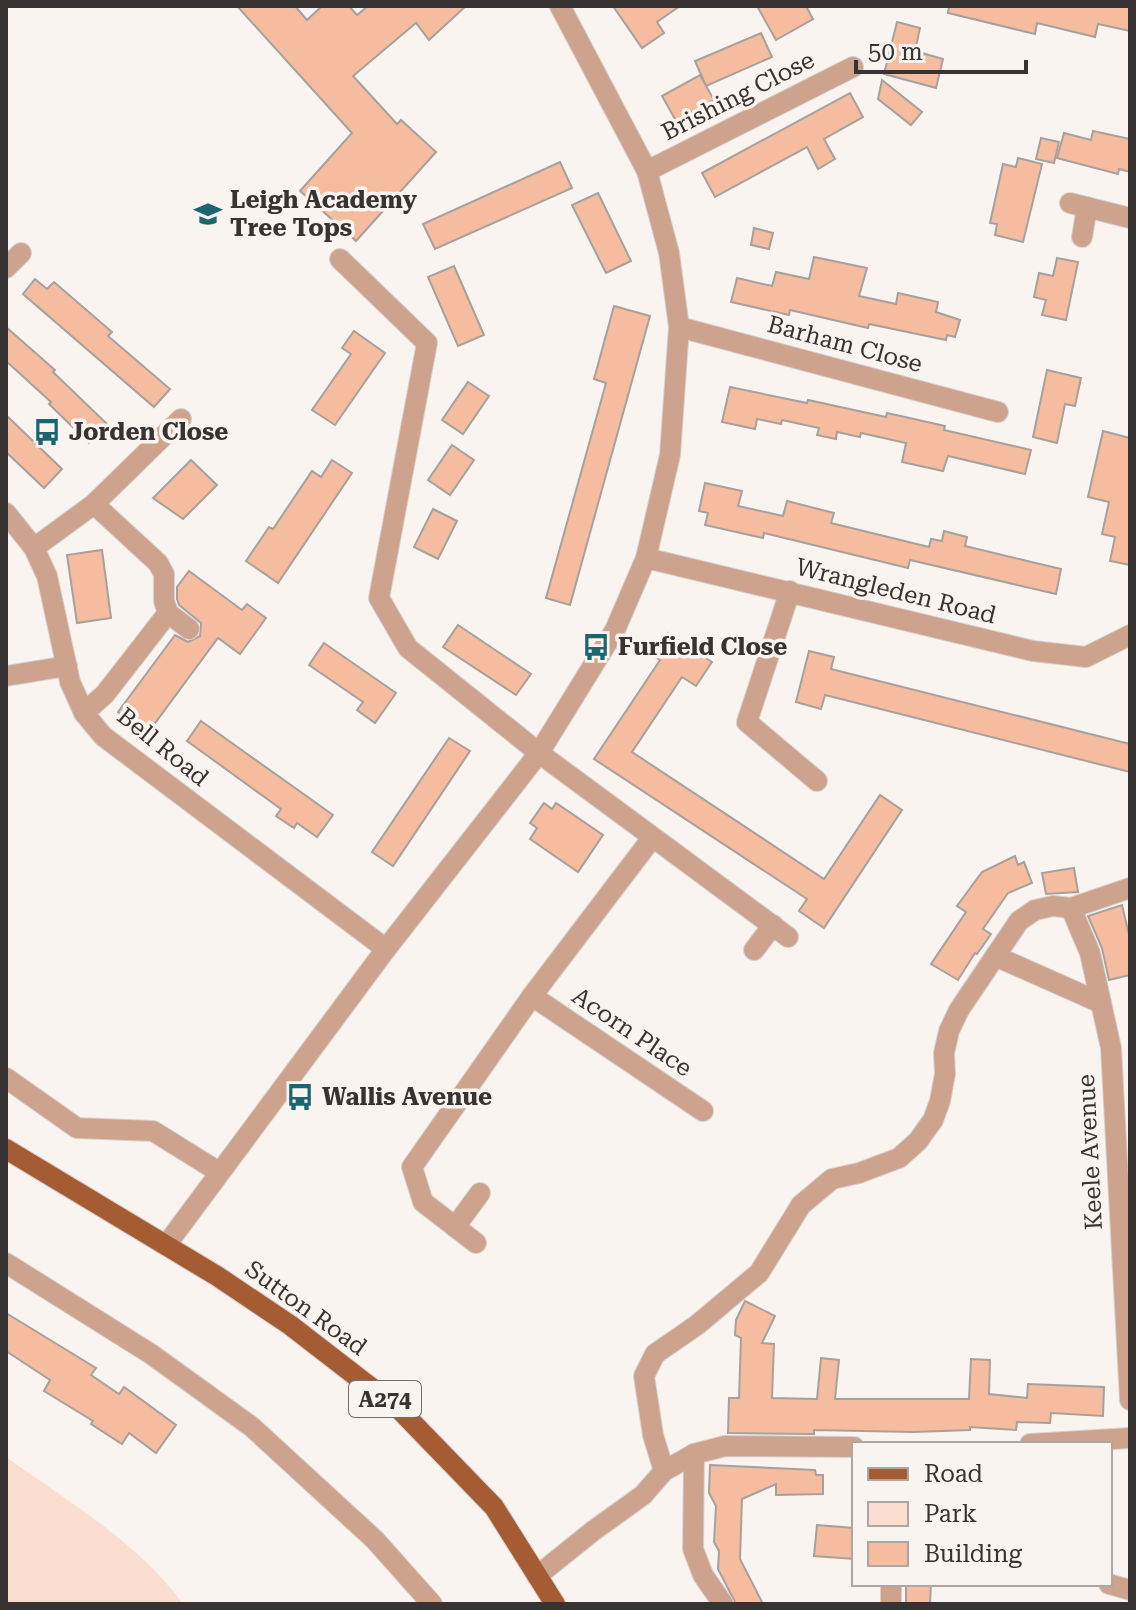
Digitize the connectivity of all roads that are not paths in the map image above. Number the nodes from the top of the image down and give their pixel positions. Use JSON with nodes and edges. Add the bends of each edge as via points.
{"nodes":[{"id":1,"x":564,"y":7,"type":"edge"},
{"id":2,"x":853,"y":67,"type":"dead end"},
{"id":3,"x":647,"y":171,"type":"junction"},
{"id":4,"x":1130,"y":218,"type":"edge"},
{"id":5,"x":1082,"y":237,"type":"dead end"},
{"id":6,"x":21,"y":253,"type":"dead end"},
{"id":7,"x":340,"y":259,"type":"dead end"},
{"id":8,"x":6,"y":268,"type":"edge"},
{"id":9,"x":679,"y":327,"type":"junction"},
{"id":10,"x":998,"y":412,"type":"dead end"},
{"id":11,"x":181,"y":419,"type":"dead end"},
{"id":12,"x":94,"y":504,"type":"junction"},
{"id":13,"x":6,"y":513,"type":"edge"},
{"id":14,"x":34,"y":548,"type":"junction"},
{"id":15,"x":646,"y":558,"type":"junction"},
{"id":16,"x":790,"y":591,"type":"junction"},
{"id":17,"x":168,"y":613,"type":"junction"},
{"id":18,"x":189,"y":629,"type":"dead end"},
{"id":19,"x":1130,"y":635,"type":"edge"},
{"id":20,"x":67,"y":666,"type":"junction"},
{"id":21,"x":6,"y":676,"type":"edge"},
{"id":22,"x":84,"y":713,"type":"junction"},
{"id":23,"x":539,"y":753,"type":"junction"},
{"id":24,"x":817,"y":781,"type":"dead end"},
{"id":25,"x":652,"y":838,"type":"junction"},
{"id":26,"x":1130,"y":888,"type":"edge"},
{"id":27,"x":1071,"y":908,"type":"junction"},
{"id":28,"x":386,"y":949,"type":"junction"},
{"id":29,"x":754,"y":950,"type":"dead end"},
{"id":30,"x":995,"y":956,"type":"junction"},
{"id":31,"x":532,"y":996,"type":"junction"},
{"id":32,"x":1101,"y":1003,"type":"junction"},
{"id":33,"x":6,"y":1078,"type":"edge"},
{"id":34,"x":703,"y":1111,"type":"dead end"},
{"id":35,"x":6,"y":1149,"type":"edge"},
{"id":36,"x":219,"y":1172,"type":"junction"},
{"id":37,"x":480,"y":1193,"type":"dead end"},
{"id":38,"x":1125,"y":1226,"type":"edge"},
{"id":39,"x":455,"y":1227,"type":"junction"},
{"id":40,"x":476,"y":1243,"type":"dead end"},
{"id":41,"x":167,"y":1244,"type":"junction"},
{"id":42,"x":6,"y":1263,"type":"edge"},
{"id":43,"x":1130,"y":1400,"type":"edge"},
{"id":44,"x":1130,"y":1438,"type":"edge"},
{"id":45,"x":1065,"y":1442,"type":"edge"},
{"id":46,"x":852,"y":1447,"type":"edge"},
{"id":47,"x":694,"y":1454,"type":"junction"},
{"id":48,"x":664,"y":1471,"type":"junction"},
{"id":49,"x":537,"y":1576,"type":"junction"},
{"id":50,"x":432,"y":1604,"type":"edge"},
{"id":51,"x":555,"y":1604,"type":"edge"},
{"id":52,"x":723,"y":1604,"type":"edge"}],
"edges":[{"from":1,"to":3,"type":"street"},
{"from":2,"to":3,"type":"street","name":"Brishing Close"},
{"from":3,"to":9,"type":"street","via":[[669,253]]},
{"from":4,"to":5,"type":"street","via":[[1079,205]]},
{"from":6,"to":8,"type":"street"},
{"from":7,"to":23,"type":"street","via":[[427,343],[379,598],[408,648]]},
{"from":9,"to":10,"type":"street","name":"Barham Close"},
{"from":9,"to":15,"type":"street","via":[[670,455]]},
{"from":11,"to":12,"type":"street"},
{"from":12,"to":14,"type":"street"},
{"from":12,"to":17,"type":"street","via":[[158,563]]},
{"from":13,"to":14,"type":"street","name":"Bell Road"},
{"from":14,"to":20,"type":"street","name":"Bell Road","via":[[47,576]]},
{"from":15,"to":16,"type":"street","name":"Wrangleden Road"},
{"from":15,"to":23,"type":"street","via":[[615,630]]},
{"from":16,"to":19,"type":"street","name":"Wrangleden Road","via":[[1033,651],[1086,657]]},
{"from":16,"to":24,"type":"street","via":[[747,722]]},
{"from":17,"to":18,"type":"street"},
{"from":17,"to":22,"type":"street"},
{"from":20,"to":21,"type":"street"},
{"from":20,"to":22,"type":"street","name":"Bell Road"},
{"from":22,"to":28,"type":"street","name":"Bell Road","via":[[103,736],[147,771]]},
{"from":23,"to":25,"type":"street"},
{"from":23,"to":28,"type":"street"},
{"from":25,"to":29,"type":"street","via":[[781,931]]},
{"from":25,"to":31,"type":"street","name":"Acorn Place"},
{"from":26,"to":27,"type":"street"},
{"from":27,"to":30,"type":"street","via":[[1035,910],[1019,921]]},
{"from":27,"to":32,"type":"street","name":"Keele Avenue","via":[[1090,953]]},
{"from":28,"to":36,"type":"street"},
{"from":30,"to":32,"type":"street"},
{"from":30,"to":48,"type":"street","via":[[949,1031],[940,1101],[918,1141],[899,1158],[832,1179],[801,1205],[759,1273],[655,1354],[644,1376]]},
{"from":31,"to":34,"type":"street","name":"Acorn Place"},
{"from":31,"to":39,"type":"street","name":"Acorn Place","via":[[412,1167],[423,1202]]},
{"from":32,"to":38,"type":"street","name":"Keele Avenue","via":[[1112,1062]]},
{"from":33,"to":36,"type":"street","via":[[77,1128],[153,1131]]},
{"from":35,"to":41,"type":"main road","name":"Sutton Road","number":"A274"},
{"from":36,"to":41,"type":"street"},
{"from":37,"to":39,"type":"street"},
{"from":38,"to":43,"type":"street","name":"Keele Avenue"},
{"from":39,"to":40,"type":"street","name":"Acorn Place"},
{"from":41,"to":49,"type":"main road","name":"Sutton Road","number":"A274","via":[[290,1325],[400,1410],[494,1507]]},
{"from":42,"to":50,"type":"street","via":[[151,1354],[252,1427],[375,1540]]},
{"from":44,"to":45,"type":"street"},
{"from":46,"to":47,"type":"street","via":[[725,1446]]},
{"from":47,"to":48,"type":"street"},
{"from":47,"to":52,"type":"street","via":[[693,1549]]},
{"from":48,"to":49,"type":"street","via":[[643,1495]]},
{"from":49,"to":51,"type":"main road","name":"Sutton Road","number":"A274"}]}
